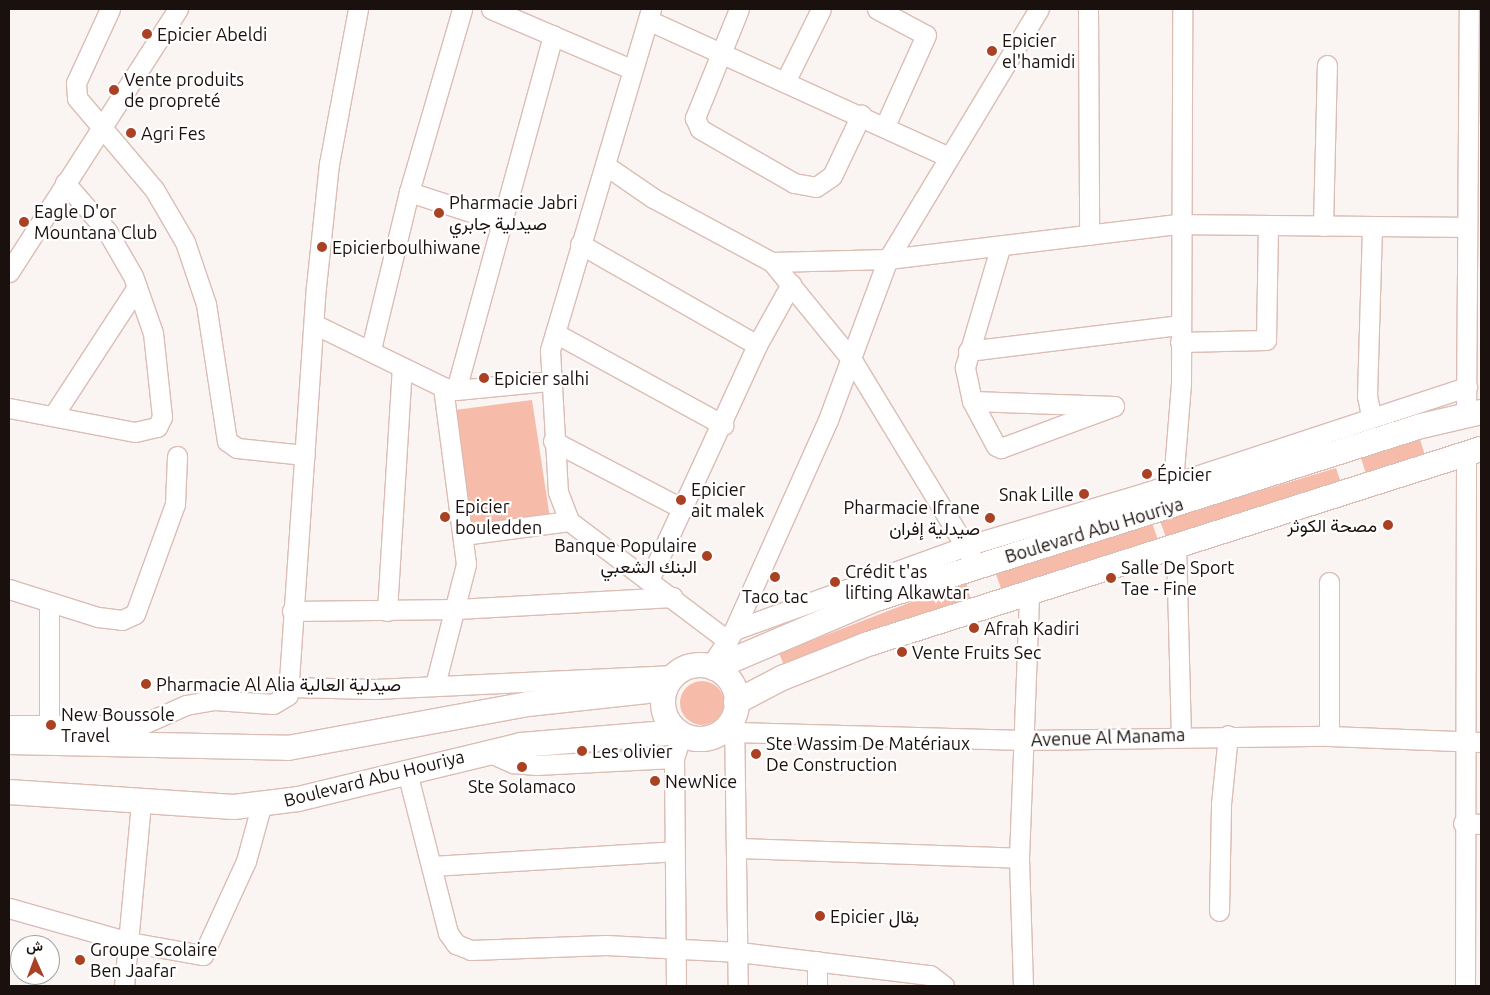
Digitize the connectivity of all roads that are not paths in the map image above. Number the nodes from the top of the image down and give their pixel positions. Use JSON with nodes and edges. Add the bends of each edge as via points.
{"nodes":[{"id":1,"x":110,"y":9,"type":"edge"},
{"id":2,"x":178,"y":9,"type":"edge"},
{"id":3,"x":358,"y":9,"type":"edge"},
{"id":4,"x":462,"y":9,"type":"edge"},
{"id":5,"x":492,"y":9,"type":"edge"},
{"id":6,"x":739,"y":9,"type":"edge"},
{"id":7,"x":821,"y":9,"type":"edge"},
{"id":8,"x":877,"y":9,"type":"edge"},
{"id":9,"x":1037,"y":9,"type":"edge"},
{"id":10,"x":1088,"y":9,"type":"edge"},
{"id":11,"x":1182,"y":9,"type":"edge"},
{"id":12,"x":1469,"y":9,"type":"edge"},
{"id":13,"x":649,"y":14,"type":"edge"},
{"id":14,"x":553,"y":35,"type":"junction"},
{"id":15,"x":723,"y":53,"type":"junction"},
{"id":16,"x":1327,"y":65,"type":"dead end"},
{"id":17,"x":631,"y":69,"type":"junction"},
{"id":18,"x":785,"y":82,"type":"junction"},
{"id":19,"x":861,"y":115,"type":"junction"},
{"id":20,"x":885,"y":126,"type":"junction"},
{"id":21,"x":99,"y":130,"type":"junction"},
{"id":22,"x":1475,"y":138,"type":"edge"},
{"id":23,"x":947,"y":156,"type":"junction"},
{"id":24,"x":604,"y":165,"type":"junction"},
{"id":25,"x":64,"y":183,"type":"junction"},
{"id":26,"x":409,"y":192,"type":"junction"},
{"id":27,"x":499,"y":221,"type":"junction"},
{"id":28,"x":1179,"y":224,"type":"junction"},
{"id":29,"x":1268,"y":225,"type":"junction"},
{"id":30,"x":1323,"y":226,"type":"junction"},
{"id":31,"x":1372,"y":226,"type":"junction"},
{"id":32,"x":1466,"y":227,"type":"junction"},
{"id":33,"x":1089,"y":235,"type":"junction"},
{"id":34,"x":580,"y":244,"type":"junction"},
{"id":35,"x":1000,"y":248,"type":"junction"},
{"id":36,"x":888,"y":259,"type":"junction"},
{"id":37,"x":772,"y":262,"type":"junction"},
{"id":38,"x":9,"y":272,"type":"edge"},
{"id":39,"x":791,"y":284,"type":"junction"},
{"id":40,"x":137,"y":287,"type":"junction"},
{"id":41,"x":314,"y":324,"type":"junction"},
{"id":42,"x":555,"y":333,"type":"junction"},
{"id":43,"x":1180,"y":334,"type":"junction"},
{"id":44,"x":757,"y":345,"type":"junction"},
{"id":45,"x":371,"y":349,"type":"junction"},
{"id":46,"x":968,"y":350,"type":"junction"},
{"id":47,"x":852,"y":360,"type":"junction"},
{"id":48,"x":402,"y":369,"type":"junction"},
{"id":49,"x":549,"y":381,"type":"junction"},
{"id":50,"x":1467,"y":386,"type":"junction"},
{"id":51,"x":450,"y":388,"type":"junction"},
{"id":52,"x":972,"y":402,"type":"junction"},
{"id":53,"x":9,"y":408,"type":"edge"},
{"id":54,"x":1474,"y":414,"type":"edge"},
{"id":55,"x":54,"y":416,"type":"junction"},
{"id":56,"x":1371,"y":416,"type":"junction"},
{"id":57,"x":723,"y":425,"type":"junction"},
{"id":58,"x":553,"y":441,"type":"junction"},
{"id":59,"x":1474,"y":451,"type":"edge"},
{"id":60,"x":305,"y":455,"type":"junction"},
{"id":61,"x":177,"y":456,"type":"dead end"},
{"id":62,"x":1183,"y":491,"type":"junction"},
{"id":63,"x":683,"y":509,"type":"junction"},
{"id":64,"x":569,"y":521,"type":"junction"},
{"id":65,"x":463,"y":535,"type":"junction"},
{"id":66,"x":966,"y":546,"type":"junction"},
{"id":67,"x":1176,"y":546,"type":"junction"},
{"id":68,"x":976,"y":567,"type":"junction"},
{"id":69,"x":650,"y":578,"type":"junction"},
{"id":70,"x":1329,"y":582,"type":"dead end"},
{"id":71,"x":9,"y":589,"type":"edge"},
{"id":72,"x":1029,"y":592,"type":"junction"},
{"id":73,"x":673,"y":596,"type":"junction"},
{"id":74,"x":49,"y":603,"type":"junction"},
{"id":75,"x":457,"y":608,"type":"junction"},
{"id":76,"x":292,"y":611,"type":"junction"},
{"id":77,"x":387,"y":611,"type":"junction"},
{"id":78,"x":1189,"y":618,"type":"dead end"},
{"id":79,"x":731,"y":636,"type":"junction"},
{"id":80,"x":712,"y":668,"type":"junction"},
{"id":81,"x":670,"y":682,"type":"junction"},
{"id":82,"x":435,"y":685,"type":"junction"},
{"id":83,"x":288,"y":687,"type":"junction"},
{"id":84,"x":735,"y":716,"type":"junction"},
{"id":85,"x":9,"y":725,"type":"edge"},
{"id":86,"x":49,"y":726,"type":"junction"},
{"id":87,"x":680,"y":733,"type":"junction"},
{"id":88,"x":1186,"y":734,"type":"junction"},
{"id":89,"x":1228,"y":736,"type":"junction"},
{"id":90,"x":1329,"y":736,"type":"junction"},
{"id":91,"x":1024,"y":740,"type":"junction"},
{"id":92,"x":9,"y":742,"type":"edge"},
{"id":93,"x":1472,"y":742,"type":"edge"},
{"id":94,"x":486,"y":751,"type":"junction"},
{"id":95,"x":674,"y":758,"type":"junction"},
{"id":96,"x":407,"y":772,"type":"junction"},
{"id":97,"x":9,"y":792,"type":"edge"},
{"id":98,"x":141,"y":801,"type":"junction"},
{"id":99,"x":262,"y":803,"type":"junction"},
{"id":100,"x":1472,"y":824,"type":"edge"},
{"id":101,"x":739,"y":848,"type":"junction"},
{"id":102,"x":674,"y":851,"type":"junction"},
{"id":103,"x":1019,"y":858,"type":"junction"},
{"id":104,"x":432,"y":866,"type":"junction"},
{"id":105,"x":9,"y":908,"type":"edge"},
{"id":106,"x":1219,"y":911,"type":"dead end"},
{"id":107,"x":129,"y":942,"type":"junction"},
{"id":108,"x":676,"y":950,"type":"junction"},
{"id":109,"x":739,"y":952,"type":"junction"},
{"id":110,"x":816,"y":961,"type":"junction"},
{"id":111,"x":124,"y":986,"type":"edge"},
{"id":112,"x":676,"y":986,"type":"edge"},
{"id":113,"x":738,"y":986,"type":"edge"},
{"id":114,"x":817,"y":986,"type":"edge"},
{"id":115,"x":944,"y":986,"type":"edge"},
{"id":116,"x":1023,"y":986,"type":"edge"},
{"id":117,"x":1465,"y":986,"type":"edge"}],
"edges":[{"from":1,"to":21,"type":"street","via":[[76,83],[77,98]]},
{"from":2,"to":21,"type":"street"},
{"from":3,"to":41,"type":"street","via":[[329,164]]},
{"from":4,"to":26,"type":"street"},
{"from":5,"to":14,"type":"street"},
{"from":6,"to":15,"type":"street"},
{"from":7,"to":18,"type":"street"},
{"from":8,"to":20,"type":"street","via":[[926,35]]},
{"from":9,"to":23,"type":"street"},
{"from":10,"to":33,"type":"street"},
{"from":11,"to":28,"type":"street"},
{"from":12,"to":22,"type":"street"},
{"from":13,"to":15,"type":"street"},
{"from":13,"to":17,"type":"street"},
{"from":14,"to":17,"type":"street"},
{"from":14,"to":27,"type":"street"},
{"from":15,"to":18,"type":"street"},
{"from":15,"to":19,"type":"street","via":[[696,125],[794,183],[816,187],[826,184]]},
{"from":16,"to":30,"type":"street"},
{"from":17,"to":24,"type":"street"},
{"from":18,"to":19,"type":"street"},
{"from":19,"to":20,"type":"street"},
{"from":20,"to":23,"type":"street"},
{"from":21,"to":25,"type":"street"},
{"from":21,"to":60,"type":"street","via":[[154,189],[188,250],[206,304],[227,441],[243,449]]},
{"from":22,"to":32,"type":"street"},
{"from":23,"to":36,"type":"street"},
{"from":24,"to":34,"type":"street"},
{"from":24,"to":37,"type":"street","via":[[653,198]]},
{"from":25,"to":38,"type":"street"},
{"from":25,"to":40,"type":"street","via":[[107,231]]},
{"from":26,"to":27,"type":"street"},
{"from":26,"to":45,"type":"street"},
{"from":27,"to":51,"type":"street"},
{"from":28,"to":29,"type":"street"},
{"from":28,"to":33,"type":"street"},
{"from":28,"to":43,"type":"street"},
{"from":29,"to":30,"type":"street"},
{"from":29,"to":43,"type":"street","via":[[1266,340]]},
{"from":30,"to":31,"type":"street"},
{"from":31,"to":32,"type":"street"},
{"from":31,"to":56,"type":"street","via":[[1367,396]]},
{"from":32,"to":50,"type":"street"},
{"from":33,"to":35,"type":"street"},
{"from":34,"to":42,"type":"street"},
{"from":34,"to":44,"type":"street"},
{"from":35,"to":36,"type":"street"},
{"from":35,"to":46,"type":"street"},
{"from":36,"to":37,"type":"street"},
{"from":36,"to":47,"type":"street"},
{"from":37,"to":39,"type":"street"},
{"from":39,"to":44,"type":"street"},
{"from":39,"to":47,"type":"street"},
{"from":40,"to":55,"type":"street"},
{"from":40,"to":55,"type":"street","via":[[153,333],[159,369],[162,417],[157,427],[135,432]]},
{"from":41,"to":45,"type":"street"},
{"from":41,"to":60,"type":"street"},
{"from":42,"to":49,"type":"street"},
{"from":42,"to":57,"type":"street"},
{"from":43,"to":46,"type":"street"},
{"from":43,"to":62,"type":"street","via":[[1181,383],[1187,395]]},
{"from":44,"to":57,"type":"street"},
{"from":45,"to":48,"type":"street"},
{"from":46,"to":52,"type":"street","via":[[966,367]]},
{"from":47,"to":66,"type":"street"},
{"from":47,"to":79,"type":"street"},
{"from":48,"to":51,"type":"street"},
{"from":48,"to":77,"type":"street"},
{"from":49,"to":51,"type":"street"},
{"from":49,"to":58,"type":"street"},
{"from":50,"to":54,"type":"street"},
{"from":50,"to":56,"type":"street"},
{"from":51,"to":65,"type":"street"},
{"from":52,"to":52,"type":"street","via":[[1112,404],[1114,406],[1001,448]]},
{"from":53,"to":55,"type":"street"},
{"from":54,"to":62,"type":"main road","name":"Boulevard Abu Houriya"},
{"from":56,"to":62,"type":"street"},
{"from":57,"to":63,"type":"street"},
{"from":58,"to":63,"type":"street"},
{"from":58,"to":64,"type":"street","via":[[558,492]]},
{"from":59,"to":67,"type":"main road"},
{"from":59,"to":93,"type":"street"},
{"from":60,"to":76,"type":"street"},
{"from":61,"to":74,"type":"street","via":[[175,504],[135,614],[122,620]]},
{"from":62,"to":66,"type":"street"},
{"from":62,"to":68,"type":"main road","name":"Boulevard Abu Houriya"},
{"from":63,"to":69,"type":"street"},
{"from":64,"to":65,"type":"street"},
{"from":64,"to":69,"type":"street"},
{"from":65,"to":75,"type":"street","via":[[466,564]]},
{"from":66,"to":68,"type":"street"},
{"from":66,"to":79,"type":"street"},
{"from":67,"to":72,"type":"main road"},
{"from":67,"to":88,"type":"street"},
{"from":68,"to":80,"type":"main road","name":"Boulevard Abu Houriya","via":[[819,621]]},
{"from":69,"to":73,"type":"street"},
{"from":70,"to":90,"type":"street"},
{"from":71,"to":74,"type":"street"},
{"from":72,"to":84,"type":"main road","via":[[868,644]]},
{"from":72,"to":91,"type":"street"},
{"from":73,"to":75,"type":"street"},
{"from":73,"to":79,"type":"street"},
{"from":74,"to":86,"type":"street"},
{"from":75,"to":77,"type":"street"},
{"from":75,"to":82,"type":"street"},
{"from":76,"to":77,"type":"street"},
{"from":76,"to":83,"type":"street"},
{"from":78,"to":88,"type":"street"},
{"from":79,"to":80,"type":"street"},
{"from":80,"to":81,"type":"main road","via":[[694,666]]},
{"from":80,"to":84,"type":"main road","via":[[731,682]]},
{"from":81,"to":82,"type":"street"},
{"from":81,"to":87,"type":"main road","via":[[665,714]]},
{"from":81,"to":92,"type":"main road","via":[[288,748]]},
{"from":82,"to":83,"type":"street"},
{"from":83,"to":86,"type":"street","via":[[286,698],[273,704],[193,704],[141,725]]},
{"from":84,"to":87,"type":"main road","via":[[712,736]]},
{"from":84,"to":91,"type":"street","name":"Avenue Al Manama"},
{"from":84,"to":101,"type":"street"},
{"from":85,"to":86,"type":"street"},
{"from":87,"to":94,"type":"main road","name":"Boulevard Abu Houriya"},
{"from":87,"to":95,"type":"street"},
{"from":88,"to":89,"type":"street","name":"Avenue Al Manama"},
{"from":88,"to":91,"type":"street","name":"Avenue Al Manama"},
{"from":89,"to":90,"type":"street","name":"Avenue Al Manama"},
{"from":89,"to":106,"type":"street","via":[[1221,804]]},
{"from":90,"to":93,"type":"street","name":"Avenue Al Manama"},
{"from":91,"to":103,"type":"street"},
{"from":93,"to":100,"type":"street"},
{"from":94,"to":95,"type":"street","via":[[513,763],[536,765]]},
{"from":94,"to":96,"type":"main road","name":"Boulevard Abu Houriya"},
{"from":95,"to":102,"type":"street"},
{"from":96,"to":99,"type":"main road","name":"Boulevard Abu Houriya"},
{"from":96,"to":104,"type":"street"},
{"from":97,"to":98,"type":"main road","name":"Boulevard Abu Houriya"},
{"from":98,"to":99,"type":"main road","name":"Boulevard Abu Houriya","via":[[234,807]]},
{"from":98,"to":107,"type":"street"},
{"from":99,"to":107,"type":"street","via":[[246,861],[203,955]]},
{"from":100,"to":117,"type":"street"},
{"from":101,"to":103,"type":"street"},
{"from":101,"to":109,"type":"street"},
{"from":102,"to":104,"type":"street"},
{"from":102,"to":108,"type":"street"},
{"from":103,"to":116,"type":"street"},
{"from":104,"to":108,"type":"street","via":[[448,933],[456,944],[471,950],[606,945]]},
{"from":105,"to":107,"type":"street"},
{"from":107,"to":111,"type":"street"},
{"from":108,"to":109,"type":"street"},
{"from":108,"to":112,"type":"street"},
{"from":109,"to":110,"type":"street"},
{"from":109,"to":113,"type":"street"},
{"from":110,"to":114,"type":"street"},
{"from":110,"to":115,"type":"street","via":[[930,974]]}]}
